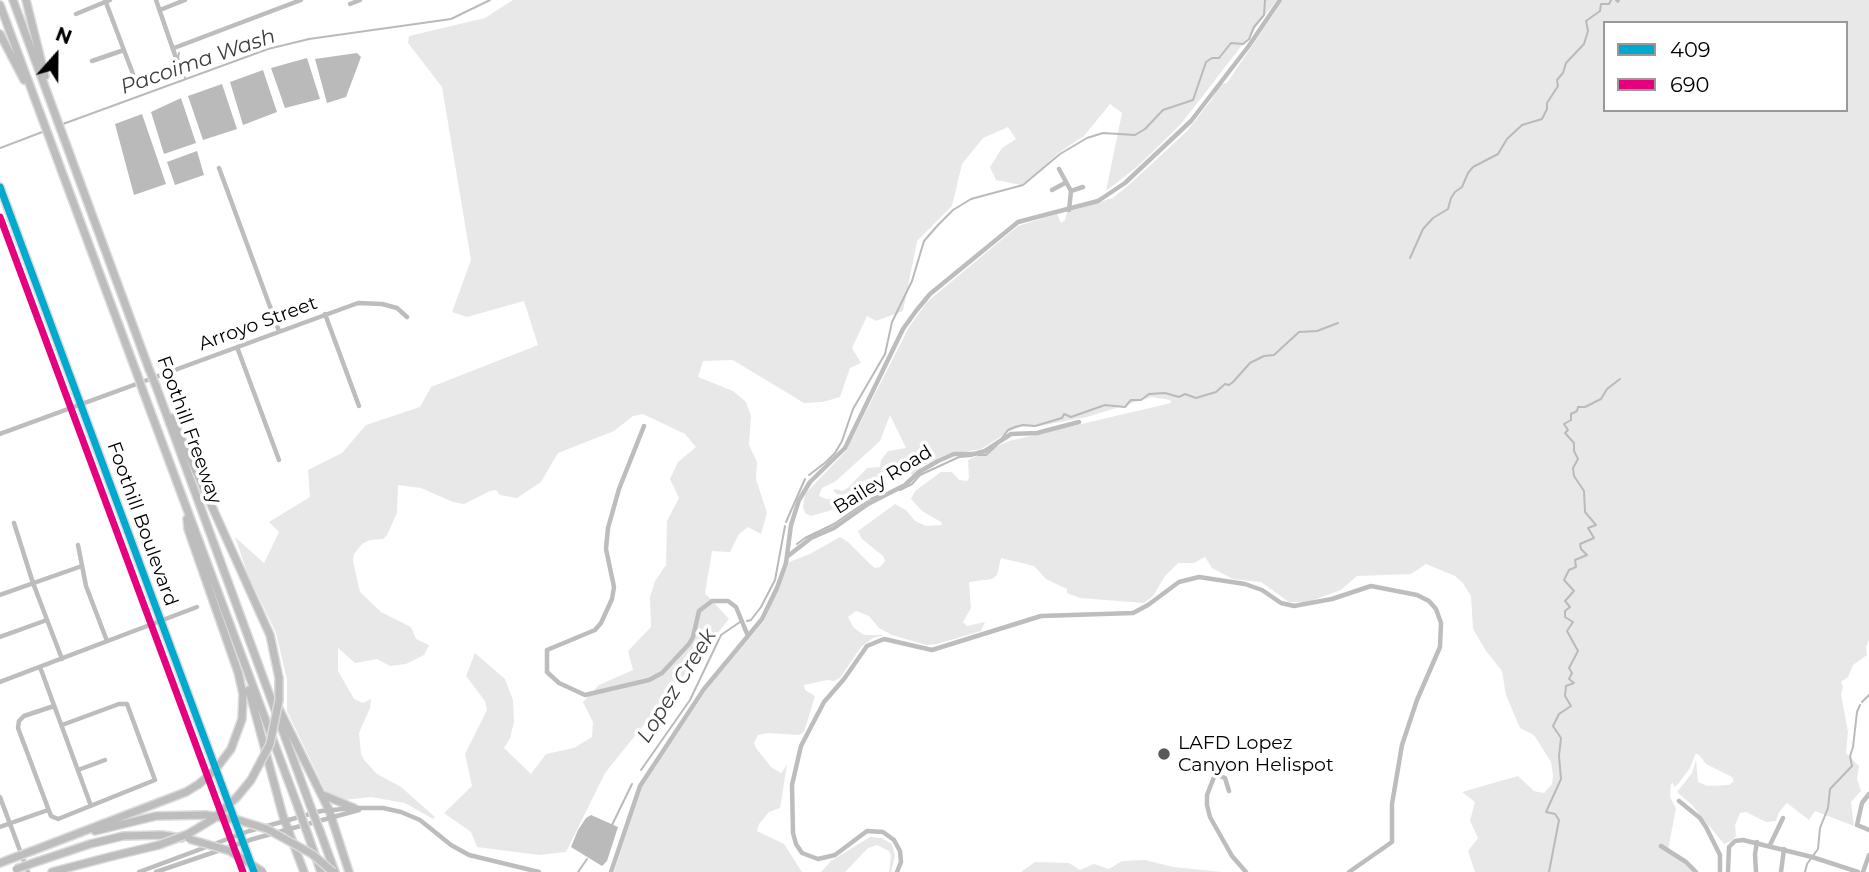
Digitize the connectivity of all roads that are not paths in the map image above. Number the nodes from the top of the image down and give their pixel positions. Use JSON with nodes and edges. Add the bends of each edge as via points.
{"nodes":[{"id":1,"x":13,"y":0,"type":"edge"},
{"id":2,"x":26,"y":0,"type":"edge"},
{"id":3,"x":107,"y":0,"type":"edge"},
{"id":4,"x":156,"y":0,"type":"edge"},
{"id":5,"x":186,"y":0,"type":"edge"},
{"id":6,"x":301,"y":0,"type":"edge"},
{"id":7,"x":360,"y":0,"type":"edge"},
{"id":8,"x":1280,"y":0,"type":"edge"},
{"id":9,"x":349,"y":4,"type":"dead end"},
{"id":10,"x":0,"y":5,"type":"edge"},
{"id":11,"x":160,"y":10,"type":"junction"},
{"id":12,"x":76,"y":14,"type":"dead end"},
{"id":13,"x":0,"y":34,"type":"edge"},
{"id":14,"x":174,"y":48,"type":"junction"},
{"id":15,"x":124,"y":50,"type":"junction"},
{"id":16,"x":176,"y":58,"type":"dead end"},
{"id":17,"x":92,"y":61,"type":"dead end"},
{"id":18,"x":132,"y":74,"type":"dead end"},
{"id":19,"x":37,"y":106,"type":"junction"},
{"id":20,"x":54,"y":111,"type":"junction"},
{"id":21,"x":219,"y":168,"type":"dead end"},
{"id":22,"x":1059,"y":169,"type":"dead end"},
{"id":23,"x":1065,"y":183,"type":"junction"},
{"id":24,"x":0,"y":187,"type":"edge"},
{"id":25,"x":1083,"y":187,"type":"dead end"},
{"id":26,"x":1052,"y":190,"type":"dead end"},
{"id":27,"x":1071,"y":191,"type":"junction"},
{"id":28,"x":1069,"y":210,"type":"junction"},
{"id":29,"x":325,"y":314,"type":"junction"},
{"id":30,"x":407,"y":317,"type":"dead end"},
{"id":31,"x":279,"y":331,"type":"junction"},
{"id":32,"x":237,"y":347,"type":"junction"},
{"id":33,"x":156,"y":386,"type":"junction"},
{"id":34,"x":81,"y":403,"type":"junction"},
{"id":35,"x":359,"y":406,"type":"dead end"},
{"id":36,"x":1079,"y":422,"type":"dead end"},
{"id":37,"x":645,"y":426,"type":"dead end"},
{"id":38,"x":0,"y":434,"type":"edge"},
{"id":39,"x":279,"y":460,"type":"dead end"},
{"id":40,"x":186,"y":511,"type":"junction"},
{"id":41,"x":14,"y":523,"type":"dead end"},
{"id":42,"x":78,"y":545,"type":"dead end"},
{"id":43,"x":788,"y":556,"type":"junction"},
{"id":44,"x":82,"y":566,"type":"junction"},
{"id":45,"x":33,"y":583,"type":"junction"},
{"id":46,"x":0,"y":595,"type":"edge"},
{"id":47,"x":197,"y":607,"type":"dead end"},
{"id":48,"x":47,"y":620,"type":"junction"},
{"id":49,"x":161,"y":621,"type":"junction"},
{"id":50,"x":748,"y":636,"type":"junction"},
{"id":51,"x":0,"y":637,"type":"edge"},
{"id":52,"x":107,"y":641,"type":"junction"},
{"id":53,"x":254,"y":651,"type":"junction"},
{"id":54,"x":241,"y":655,"type":"junction"},
{"id":55,"x":62,"y":659,"type":"junction"},
{"id":56,"x":40,"y":667,"type":"junction"},
{"id":57,"x":0,"y":682,"type":"edge"},
{"id":58,"x":54,"y":706,"type":"junction"},
{"id":59,"x":62,"y":725,"type":"junction"},
{"id":60,"x":104,"y":760,"type":"dead end"},
{"id":61,"x":78,"y":770,"type":"junction"},
{"id":62,"x":1229,"y":791,"type":"dead end"},
{"id":63,"x":322,"y":794,"type":"junction"},
{"id":64,"x":1869,"y":794,"type":"edge"},
{"id":65,"x":0,"y":797,"type":"edge"},
{"id":66,"x":1679,"y":801,"type":"dead end"},
{"id":67,"x":91,"y":806,"type":"junction"},
{"id":68,"x":354,"y":808,"type":"junction"},
{"id":69,"x":365,"y":809,"type":"junction"},
{"id":70,"x":48,"y":810,"type":"junction"},
{"id":71,"x":330,"y":814,"type":"junction"},
{"id":72,"x":1783,"y":818,"type":"dead end"},
{"id":73,"x":285,"y":821,"type":"junction"},
{"id":74,"x":10,"y":824,"type":"junction"},
{"id":75,"x":0,"y":827,"type":"edge"},
{"id":76,"x":288,"y":830,"type":"junction"},
{"id":77,"x":1869,"y":830,"type":"edge"},
{"id":78,"x":240,"y":834,"type":"junction"},
{"id":79,"x":1757,"y":842,"type":"junction"},
{"id":80,"x":244,"y":843,"type":"junction"},
{"id":81,"x":1770,"y":845,"type":"junction"},
{"id":82,"x":1661,"y":846,"type":"dead end"},
{"id":83,"x":1784,"y":849,"type":"junction"},
{"id":84,"x":32,"y":852,"type":"junction"},
{"id":85,"x":1869,"y":855,"type":"edge"},
{"id":86,"x":0,"y":863,"type":"edge"},
{"id":87,"x":1847,"y":871,"type":"edge"},
{"id":88,"x":8,"y":872,"type":"edge"},
{"id":89,"x":28,"y":872,"type":"edge"},
{"id":90,"x":52,"y":872,"type":"edge"},
{"id":91,"x":139,"y":872,"type":"edge"},
{"id":92,"x":156,"y":872,"type":"edge"},
{"id":93,"x":254,"y":872,"type":"edge"},
{"id":94,"x":263,"y":872,"type":"edge"},
{"id":95,"x":304,"y":872,"type":"edge"},
{"id":96,"x":321,"y":872,"type":"edge"},
{"id":97,"x":334,"y":872,"type":"edge"},
{"id":98,"x":349,"y":872,"type":"edge"},
{"id":99,"x":539,"y":872,"type":"edge"},
{"id":100,"x":611,"y":872,"type":"edge"},
{"id":101,"x":897,"y":872,"type":"edge"},
{"id":102,"x":1246,"y":872,"type":"edge"},
{"id":103,"x":1349,"y":872,"type":"edge"},
{"id":104,"x":1696,"y":872,"type":"edge"},
{"id":105,"x":1720,"y":872,"type":"edge"},
{"id":106,"x":1728,"y":872,"type":"edge"},
{"id":107,"x":1756,"y":872,"type":"edge"},
{"id":108,"x":1781,"y":872,"type":"edge"},
{"id":109,"x":1860,"y":872,"type":"edge"}],
"edges":[{"from":1,"to":20,"type":"highway","name":"Foothill Freeway"},
{"from":2,"to":20,"type":"highway"},
{"from":3,"to":12,"type":"street"},
{"from":3,"to":15,"type":"street"},
{"from":4,"to":11,"type":"street"},
{"from":5,"to":11,"type":"street"},
{"from":6,"to":14,"type":"street"},
{"from":7,"to":9,"type":"street"},
{"from":8,"to":28,"type":"street","via":[[1191,121],[1114,192]]},
{"from":10,"to":19,"type":"highway","name":"Foothill Freeway"},
{"from":11,"to":14,"type":"street"},
{"from":13,"to":19,"type":"highway"},
{"from":14,"to":16,"type":"street"},
{"from":15,"to":17,"type":"street"},
{"from":15,"to":18,"type":"street"},
{"from":19,"to":40,"type":"highway","name":"Foothill Freeway","bridge":true},
{"from":20,"to":33,"type":"highway","name":"Foothill Freeway","bridge":true},
{"from":21,"to":31,"type":"street"},
{"from":22,"to":23,"type":"street"},
{"from":23,"to":26,"type":"street"},
{"from":23,"to":27,"type":"street"},
{"from":24,"to":34,"type":"main road","name":"Foothill Boulevard"},
{"from":25,"to":27,"type":"street"},
{"from":27,"to":28,"type":"street"},
{"from":28,"to":43,"type":"street","via":[[1012,226],[916,311],[845,448],[804,491],[791,524]]},
{"from":29,"to":30,"type":"street","name":"Arroyo Street","via":[[358,303],[397,308]]},
{"from":29,"to":31,"type":"street","name":"Arroyo Street"},
{"from":29,"to":35,"type":"street"},
{"from":31,"to":32,"type":"street","name":"Arroyo Street"},
{"from":32,"to":34,"type":"street","name":"Arroyo Street"},
{"from":32,"to":39,"type":"street"},
{"from":33,"to":53,"type":"highway","name":"Foothill Freeway"},
{"from":33,"to":90,"type":"highway","bridge":true,"via":[[270,635],[279,678],[270,744],[237,797],[188,834]]},
{"from":34,"to":38,"type":"street","name":"Arroyo Street"},
{"from":34,"to":49,"type":"main road","name":"Foothill Boulevard"},
{"from":36,"to":43,"type":"street","name":"Bailey Road","via":[[1037,433],[1011,434],[985,451],[954,454],[938,461]]},
{"from":37,"to":50,"type":"street","via":[[608,528],[612,599],[595,630],[547,650],[550,676],[585,695],[658,676],[691,640],[699,611],[712,600],[728,601],[736,607]]},
{"from":40,"to":54,"type":"highway","name":"Foothill Freeway"},
{"from":40,"to":84,"type":"highway","bridge":true,"via":[[243,694],[242,719],[231,749],[215,770],[186,792]]},
{"from":41,"to":45,"type":"street"},
{"from":42,"to":44,"type":"street"},
{"from":43,"to":50,"type":"street","via":[[767,611]]},
{"from":44,"to":45,"type":"street"},
{"from":44,"to":52,"type":"street"},
{"from":45,"to":46,"type":"street"},
{"from":45,"to":48,"type":"street"},
{"from":47,"to":49,"type":"street"},
{"from":48,"to":51,"type":"street"},
{"from":48,"to":55,"type":"street"},
{"from":49,"to":52,"type":"street"},
{"from":49,"to":78,"type":"main road","name":"Foothill Boulevard"},
{"from":50,"to":100,"type":"street","via":[[704,689],[640,786]]},
{"from":52,"to":55,"type":"street"},
{"from":53,"to":63,"type":"highway"},
{"from":53,"to":97,"type":"highway","name":"Foothill Freeway","bridge":true},
{"from":54,"to":73,"type":"highway"},
{"from":54,"to":96,"type":"highway","name":"Foothill Freeway","bridge":true},
{"from":55,"to":56,"type":"street"},
{"from":56,"to":57,"type":"street"},
{"from":56,"to":58,"type":"street"},
{"from":58,"to":59,"type":"street"},
{"from":58,"to":70,"type":"street","via":[[24,716],[18,728]]},
{"from":59,"to":61,"type":"street"},
{"from":59,"to":67,"type":"street","via":[[127,704],[155,780]]},
{"from":60,"to":61,"type":"street"},
{"from":61,"to":67,"type":"street"},
{"from":62,"to":102,"type":"street","via":[[1225,778],[1214,777],[1207,805],[1232,856]]},
{"from":63,"to":68,"type":"highway"},
{"from":63,"to":71,"type":"highway"},
{"from":64,"to":77,"type":"street","via":[[1857,825]]},
{"from":65,"to":74,"type":"street"},
{"from":66,"to":105,"type":"street","via":[[1706,827],[1720,855]]},
{"from":67,"to":70,"type":"street","via":[[55,818]]},
{"from":68,"to":69,"type":"street"},
{"from":68,"to":71,"type":"street"},
{"from":69,"to":71,"type":"street"},
{"from":69,"to":99,"type":"street","via":[[407,814],[469,855]]},
{"from":70,"to":74,"type":"street"},
{"from":71,"to":73,"type":"street"},
{"from":71,"to":76,"type":"street"},
{"from":71,"to":98,"type":"highway"},
{"from":72,"to":81,"type":"street"},
{"from":73,"to":76,"type":"highway"},
{"from":73,"to":78,"type":"street"},
{"from":74,"to":75,"type":"street"},
{"from":74,"to":89,"type":"street"},
{"from":76,"to":80,"type":"street"},
{"from":76,"to":95,"type":"highway"},
{"from":78,"to":80,"type":"main road","name":"Foothill Boulevard"},
{"from":78,"to":91,"type":"street"},
{"from":79,"to":81,"type":"street"},
{"from":79,"to":106,"type":"street","via":[[1743,840],[1731,845]]},
{"from":79,"to":107,"type":"street"},
{"from":80,"to":92,"type":"street"},
{"from":80,"to":93,"type":"main road","name":"Foothill Boulevard"},
{"from":81,"to":83,"type":"street"},
{"from":82,"to":104,"type":"street"},
{"from":83,"to":87,"type":"street"},
{"from":83,"to":108,"type":"street"},
{"from":84,"to":86,"type":"highway","bridge":true},
{"from":84,"to":97,"type":"highway","bridge":true,"via":[[132,820],[206,815],[275,833]]},
{"from":85,"to":109,"type":"street"},
{"from":87,"to":109,"type":"street"},
{"from":88,"to":94,"type":"highway","bridge":true,"via":[[123,836],[162,835],[230,851]]},
{"from":101,"to":103,"type":"street","via":[[900,851],[883,832],[867,831],[830,858],[818,859],[799,849],[793,833],[792,785],[802,746],[824,702],[867,646],[884,639],[932,650],[1041,616],[1133,613],[1179,582],[1199,577],[1245,584],[1294,606],[1371,586],[1417,595],[1436,609],[1441,623],[1440,648],[1402,745],[1392,804],[1392,842]]}]}
